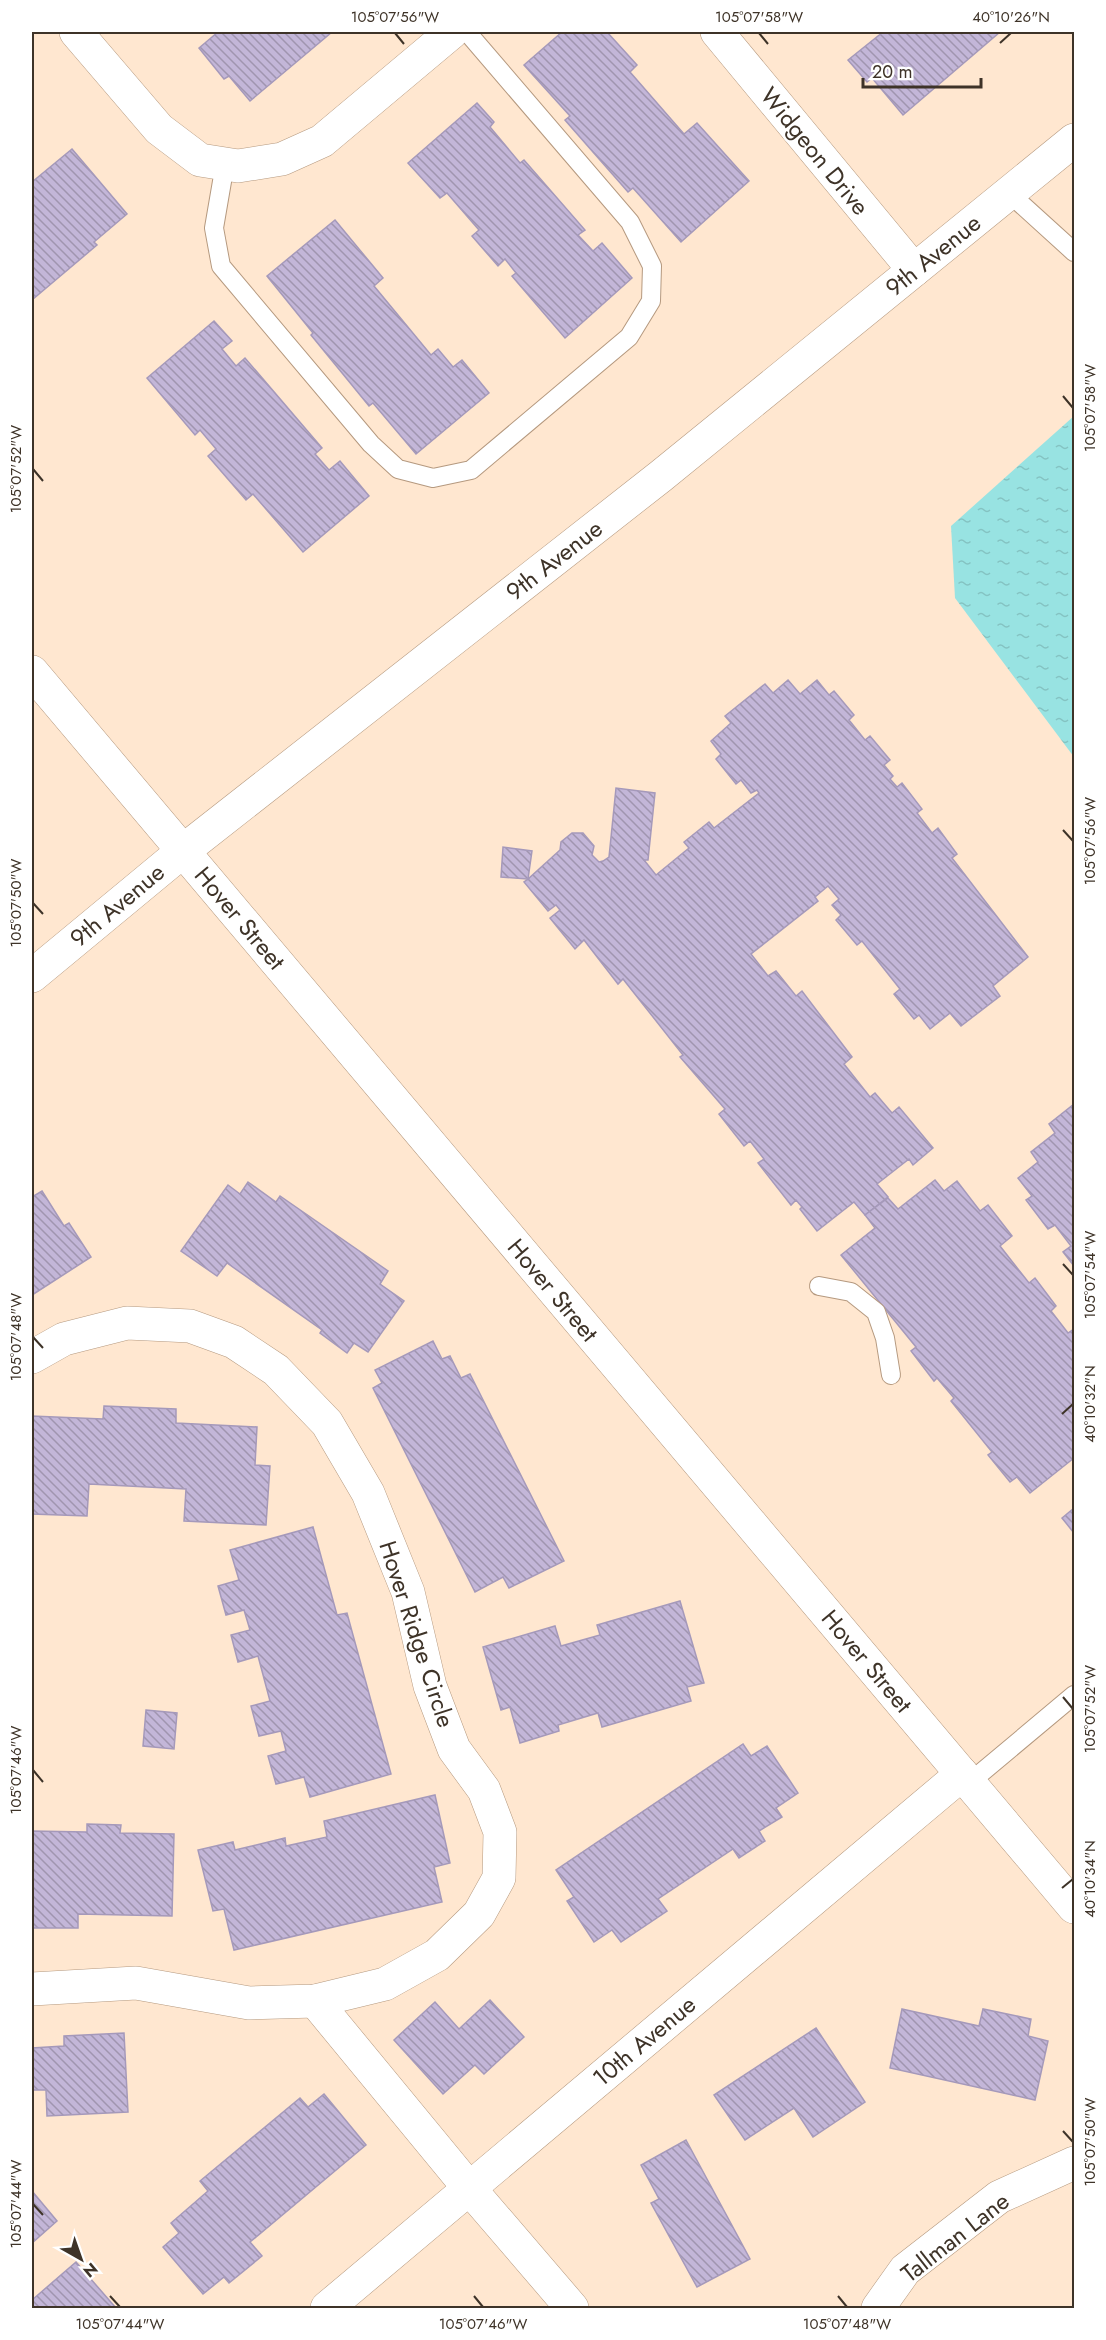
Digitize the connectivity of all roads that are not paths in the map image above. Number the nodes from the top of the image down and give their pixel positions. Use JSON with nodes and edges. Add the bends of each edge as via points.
{"nodes":[{"id":1,"x":76,"y":32,"type":"edge"},
{"id":2,"x":452,"y":32,"type":"edge"},
{"id":3,"x":467,"y":32,"type":"edge"},
{"id":4,"x":717,"y":32,"type":"edge"},
{"id":5,"x":1074,"y":140,"type":"edge"},
{"id":6,"x":225,"y":164,"type":"junction"},
{"id":7,"x":1009,"y":193,"type":"junction"},
{"id":8,"x":1074,"y":252,"type":"edge"},
{"id":9,"x":914,"y":270,"type":"junction"},
{"id":10,"x":32,"y":672,"type":"edge"},
{"id":11,"x":183,"y":850,"type":"junction"},
{"id":12,"x":32,"y":976,"type":"edge"},
{"id":13,"x":819,"y":1286,"type":"dead end"},
{"id":14,"x":32,"y":1357,"type":"edge"},
{"id":15,"x":891,"y":1375,"type":"dead end"},
{"id":16,"x":1074,"y":1695,"type":"edge"},
{"id":17,"x":966,"y":1778,"type":"junction"},
{"id":18,"x":1074,"y":1907,"type":"edge"},
{"id":19,"x":32,"y":1989,"type":"edge"},
{"id":20,"x":315,"y":2001,"type":"junction"},
{"id":21,"x":1074,"y":2163,"type":"edge"},
{"id":22,"x":469,"y":2188,"type":"junction"},
{"id":23,"x":327,"y":2308,"type":"edge"},
{"id":24,"x":572,"y":2308,"type":"edge"},
{"id":25,"x":878,"y":2308,"type":"edge"}],
"edges":[{"from":1,"to":6,"type":"street","via":[[159,129],[200,160]]},
{"from":2,"to":6,"type":"street","via":[[322,141],[282,159]]},
{"from":3,"to":6,"type":"lane","via":[[630,222],[652,266],[651,301],[629,337],[471,470],[433,478],[398,469],[371,444],[221,266],[214,228]]},
{"from":4,"to":9,"type":"street","name":"Widgeon Drive"},
{"from":5,"to":7,"type":"street","name":"9th Avenue"},
{"from":7,"to":8,"type":"lane"},
{"from":7,"to":9,"type":"street","name":"9th Avenue"},
{"from":9,"to":11,"type":"street","name":"9th Avenue","via":[[662,476]]},
{"from":10,"to":11,"type":"street","name":"Hover Street"},
{"from":11,"to":12,"type":"street","name":"9th Avenue"},
{"from":11,"to":17,"type":"street","name":"Hover Street"},
{"from":13,"to":15,"type":"lane","via":[[851,1292],[876,1312]]},
{"from":14,"to":20,"type":"street","name":"Hover Ridge Circle","via":[[64,1339],[127,1323],[190,1326],[234,1342],[276,1370],[327,1423],[368,1493],[408,1592],[430,1686],[454,1749],[484,1790],[500,1832],[499,1878],[479,1914],[437,1955],[385,1984]]},
{"from":16,"to":17,"type":"lane"},
{"from":17,"to":18,"type":"street","name":"Hover Street"},
{"from":17,"to":22,"type":"street","name":"10th Avenue"},
{"from":19,"to":20,"type":"street","name":"Hover Ridge Circle","via":[[136,1983],[249,2003]]},
{"from":20,"to":22,"type":"street"},
{"from":21,"to":25,"type":"street","name":"Tallman Lane","via":[[999,2197],[905,2270]]},
{"from":22,"to":23,"type":"street","name":"10th Avenue"},
{"from":22,"to":24,"type":"street"}]}
